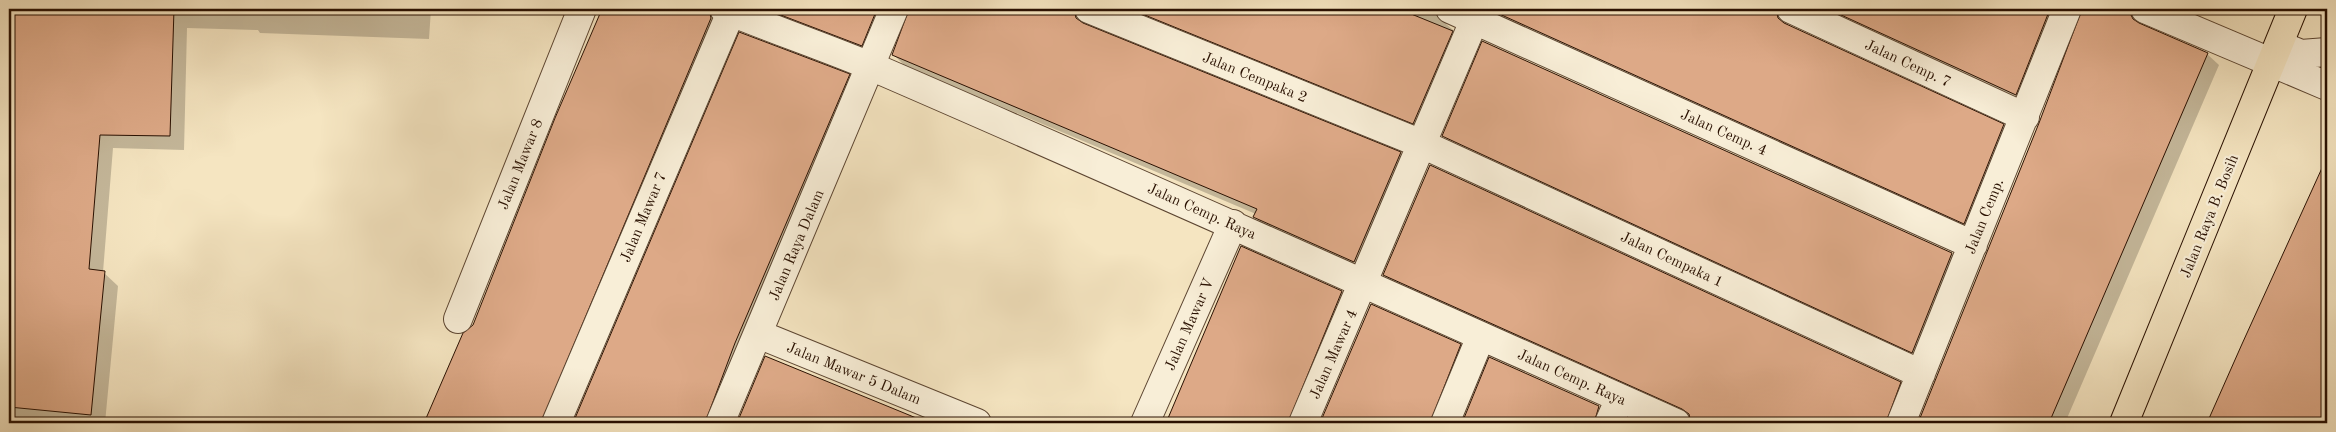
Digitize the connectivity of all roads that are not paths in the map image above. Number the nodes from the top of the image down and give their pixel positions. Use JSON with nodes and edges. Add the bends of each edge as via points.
{"nodes":[{"id":1,"x":582,"y":9,"type":"edge"},
{"id":2,"x":894,"y":9,"type":"edge"},
{"id":3,"x":1089,"y":9,"type":"edge"},
{"id":4,"x":1450,"y":9,"type":"edge"},
{"id":5,"x":1791,"y":9,"type":"edge"},
{"id":6,"x":2068,"y":9,"type":"edge"},
{"id":7,"x":2145,"y":9,"type":"edge"},
{"id":8,"x":2293,"y":9,"type":"edge"},
{"id":9,"x":728,"y":10,"type":"edge"},
{"id":10,"x":1477,"y":14,"type":"edge"},
{"id":11,"x":2327,"y":52,"type":"edge"},
{"id":12,"x":2275,"y":54,"type":"junction"},
{"id":13,"x":871,"y":66,"type":"junction"},
{"id":14,"x":2327,"y":86,"type":"edge"},
{"id":15,"x":2025,"y":116,"type":"junction"},
{"id":16,"x":1422,"y":144,"type":"junction"},
{"id":17,"x":1233,"y":224,"type":"junction"},
{"id":18,"x":1973,"y":245,"type":"junction"},
{"id":19,"x":1363,"y":285,"type":"junction"},
{"id":20,"x":458,"y":319,"type":"dead end"},
{"id":21,"x":758,"y":334,"type":"junction"},
{"id":22,"x":1481,"y":336,"type":"junction"},
{"id":23,"x":1921,"y":374,"type":"junction"},
{"id":24,"x":1620,"y":398,"type":"junction"},
{"id":25,"x":556,"y":423,"type":"edge"},
{"id":26,"x":720,"y":423,"type":"edge"},
{"id":27,"x":977,"y":423,"type":"edge"},
{"id":28,"x":1145,"y":423,"type":"edge"},
{"id":29,"x":1302,"y":423,"type":"edge"},
{"id":30,"x":1445,"y":423,"type":"edge"},
{"id":31,"x":1609,"y":423,"type":"edge"},
{"id":32,"x":1676,"y":423,"type":"edge"},
{"id":33,"x":1902,"y":423,"type":"edge"},
{"id":34,"x":2124,"y":423,"type":"edge"}],
"edges":[{"from":1,"to":20,"type":"street","name":"Jalan Mawar 8"},
{"from":2,"to":13,"type":"street","name":"Jalan Raya Dalam"},
{"from":3,"to":16,"type":"street","name":"Jalan Cempaka 2"},
{"from":4,"to":10,"type":"street","name":"Jalan Cemp. 4"},
{"from":5,"to":15,"type":"street","name":"Jalan Cemp. 7"},
{"from":6,"to":15,"type":"street","name":"Jalan Cemp."},
{"from":7,"to":12,"type":"street"},
{"from":8,"to":12,"type":"main road","name":"Jalan Raya B. Bosih"},
{"from":9,"to":13,"type":"street","name":"Jalan Cemp. Raya"},
{"from":9,"to":25,"type":"street","name":"Jalan Mawar 7"},
{"from":10,"to":16,"type":"street","name":"Jalan Mawar 4"},
{"from":10,"to":18,"type":"street","name":"Jalan Cemp. 4"},
{"from":11,"to":12,"type":"street"},
{"from":12,"to":14,"type":"street"},
{"from":12,"to":34,"type":"main road","name":"Jalan Raya B. Bosih"},
{"from":13,"to":17,"type":"street","name":"Jalan Cemp. Raya"},
{"from":13,"to":21,"type":"street","name":"Jalan Raya Dalam"},
{"from":15,"to":18,"type":"street","name":"Jalan Cemp."},
{"from":16,"to":19,"type":"street","name":"Jalan Mawar 4"},
{"from":16,"to":23,"type":"street","name":"Jalan Cempaka 1"},
{"from":17,"to":19,"type":"street","name":"Jalan Cemp. Raya"},
{"from":17,"to":28,"type":"street","name":"Jalan Mawar V"},
{"from":18,"to":23,"type":"street","name":"Jalan Cemp."},
{"from":19,"to":22,"type":"street","name":"Jalan Cemp. Raya"},
{"from":19,"to":29,"type":"street","name":"Jalan Mawar 4"},
{"from":21,"to":26,"type":"street","name":"Jalan Raya Dalam"},
{"from":21,"to":27,"type":"street","name":"Jalan Mawar 5 Dalam"},
{"from":22,"to":24,"type":"street","name":"Jalan Cemp. Raya"},
{"from":22,"to":30,"type":"street"},
{"from":23,"to":33,"type":"street","name":"Jalan Cemp."},
{"from":24,"to":31,"type":"street"},
{"from":24,"to":32,"type":"street","name":"Jalan Cemp. Raya"}]}
